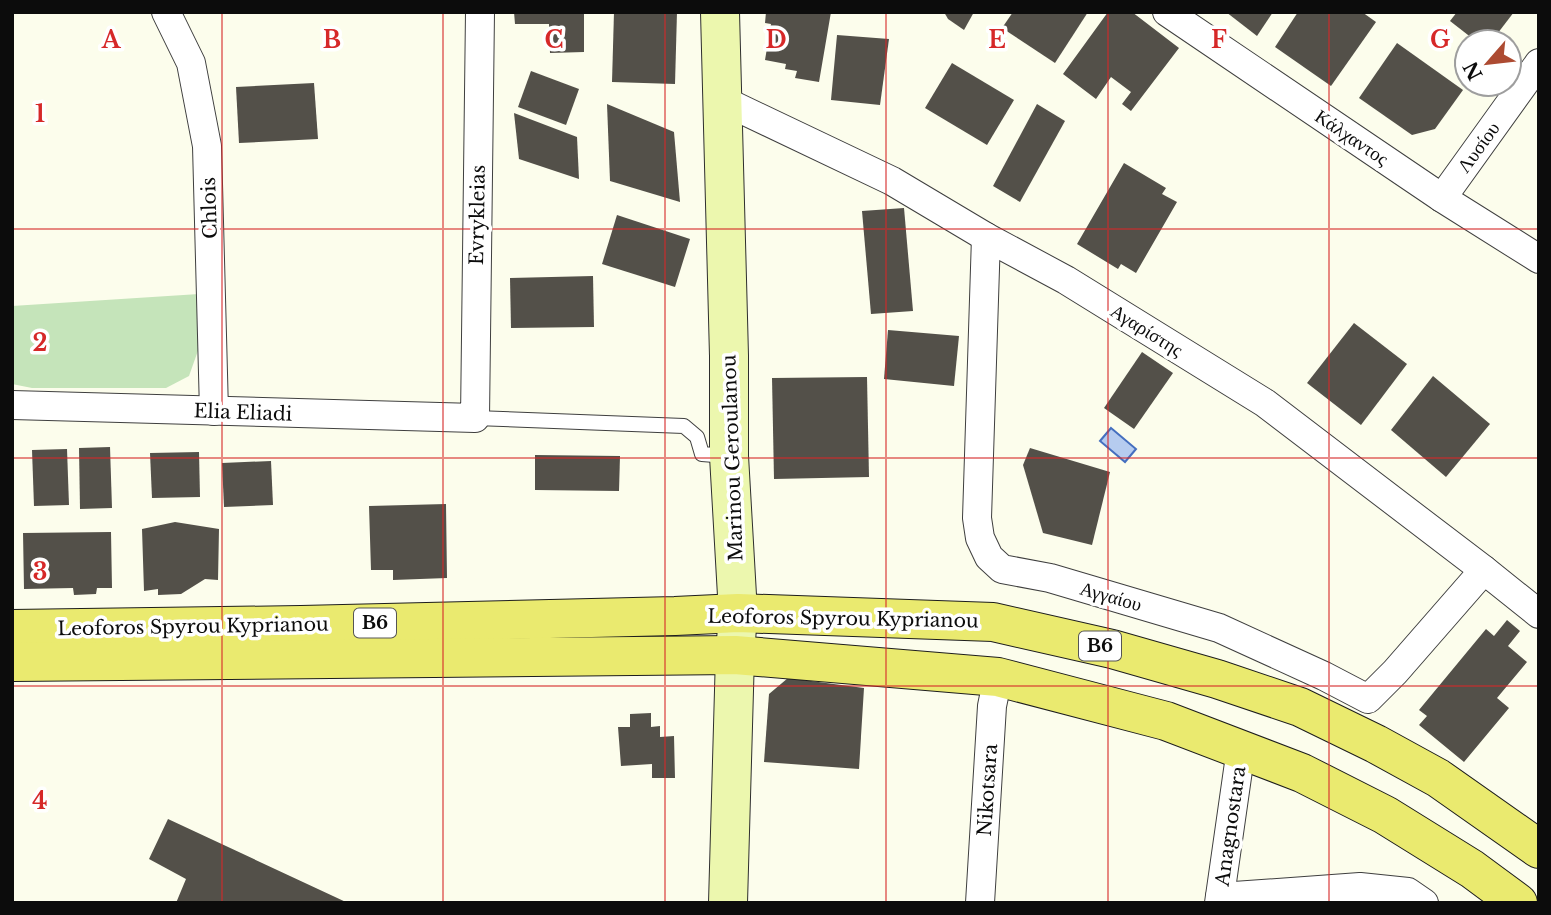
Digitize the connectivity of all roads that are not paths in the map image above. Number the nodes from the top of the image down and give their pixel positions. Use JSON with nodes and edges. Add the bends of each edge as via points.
{"nodes":[{"id":1,"x":166,"y":12,"type":"edge"},
{"id":2,"x":480,"y":12,"type":"edge"},
{"id":3,"x":720,"y":12,"type":"edge"},
{"id":4,"x":1167,"y":12,"type":"edge"},
{"id":5,"x":1539,"y":63,"type":"edge"},
{"id":6,"x":722,"y":100,"type":"junction"},
{"id":7,"x":1442,"y":198,"type":"junction"},
{"id":8,"x":986,"y":237,"type":"junction"},
{"id":9,"x":1539,"y":259,"type":"edge"},
{"id":10,"x":12,"y":405,"type":"edge"},
{"id":11,"x":214,"y":411,"type":"junction"},
{"id":12,"x":475,"y":418,"type":"junction"},
{"id":13,"x":729,"y":456,"type":"junction"},
{"id":14,"x":1484,"y":570,"type":"junction"},
{"id":15,"x":738,"y":613,"type":"junction"},
{"id":16,"x":1539,"y":614,"type":"edge"},
{"id":17,"x":12,"y":629,"type":"edge"},
{"id":18,"x":735,"y":655,"type":"junction"},
{"id":19,"x":12,"y":662,"type":"edge"},
{"id":20,"x":998,"y":677,"type":"junction"},
{"id":21,"x":1241,"y":748,"type":"junction"},
{"id":22,"x":1539,"y":849,"type":"edge"},
{"id":23,"x":1219,"y":900,"type":"edge"},
{"id":24,"x":728,"y":903,"type":"edge"},
{"id":25,"x":980,"y":903,"type":"edge"},
{"id":26,"x":1424,"y":903,"type":"edge"},
{"id":27,"x":1518,"y":903,"type":"edge"}],
"edges":[{"from":1,"to":11,"type":"street","name":"Chlois","via":[[191,63],[207,146]]},
{"from":2,"to":12,"type":"street","name":"Evrykleias"},
{"from":3,"to":6,"type":"street","name":"Marinou Geroulanou"},
{"from":4,"to":7,"type":"street","name":"Κάλχαντος"},
{"from":5,"to":7,"type":"street","name":"Λυσίου"},
{"from":6,"to":8,"type":"street","name":"Αγαρίστης","via":[[892,181]]},
{"from":6,"to":13,"type":"street","name":"Marinou Geroulanou"},
{"from":7,"to":9,"type":"street","name":"Κάλχαντος"},
{"from":8,"to":14,"type":"street","name":"Αγαρίστης","via":[[1066,280],[1265,403]]},
{"from":8,"to":14,"type":"street","name":"Αγγαίου","via":[[977,518],[989,557],[1002,569],[1051,578],[1219,628],[1368,699]]},
{"from":10,"to":11,"type":"street","name":"Elia Eliadi"},
{"from":11,"to":12,"type":"street","name":"Elia Eliadi"},
{"from":12,"to":13,"type":"lane","via":[[684,426],[697,437],[702,454]]},
{"from":13,"to":15,"type":"street","name":"Marinou Geroulanou"},
{"from":14,"to":16,"type":"street","name":"Αγαρίστης"},
{"from":15,"to":17,"type":"main road","name":"Leoforos Spyrou Kyprianou","number":"B6"},
{"from":15,"to":18,"type":"street","name":"Marinou Geroulanou"},
{"from":15,"to":22,"type":"main road","name":"Leoforos Spyrou Kyprianou","number":"B6","via":[[993,622],[1217,679],[1300,707],[1377,744],[1438,778]]},
{"from":18,"to":19,"type":"main road","name":"Leoforos Spyrou Kyprianou","number":"B6"},
{"from":18,"to":20,"type":"main road","name":"Leoforos Spyrou Kyprianou","number":"B6"},
{"from":18,"to":24,"type":"street","name":"Marinou Geroulanou"},
{"from":20,"to":21,"type":"main road","name":"Leoforos Spyrou Kyprianou","number":"B6","via":[[1166,721]]},
{"from":20,"to":25,"type":"street","name":"Nikotsara","via":[[992,706]]},
{"from":21,"to":23,"type":"street","name":"Anagnostara"},
{"from":21,"to":27,"type":"main road","name":"Leoforos Spyrou Kyprianou","number":"B6","via":[[1385,815]]},
{"from":23,"to":26,"type":"street","via":[[1360,887],[1408,892]]}]}
